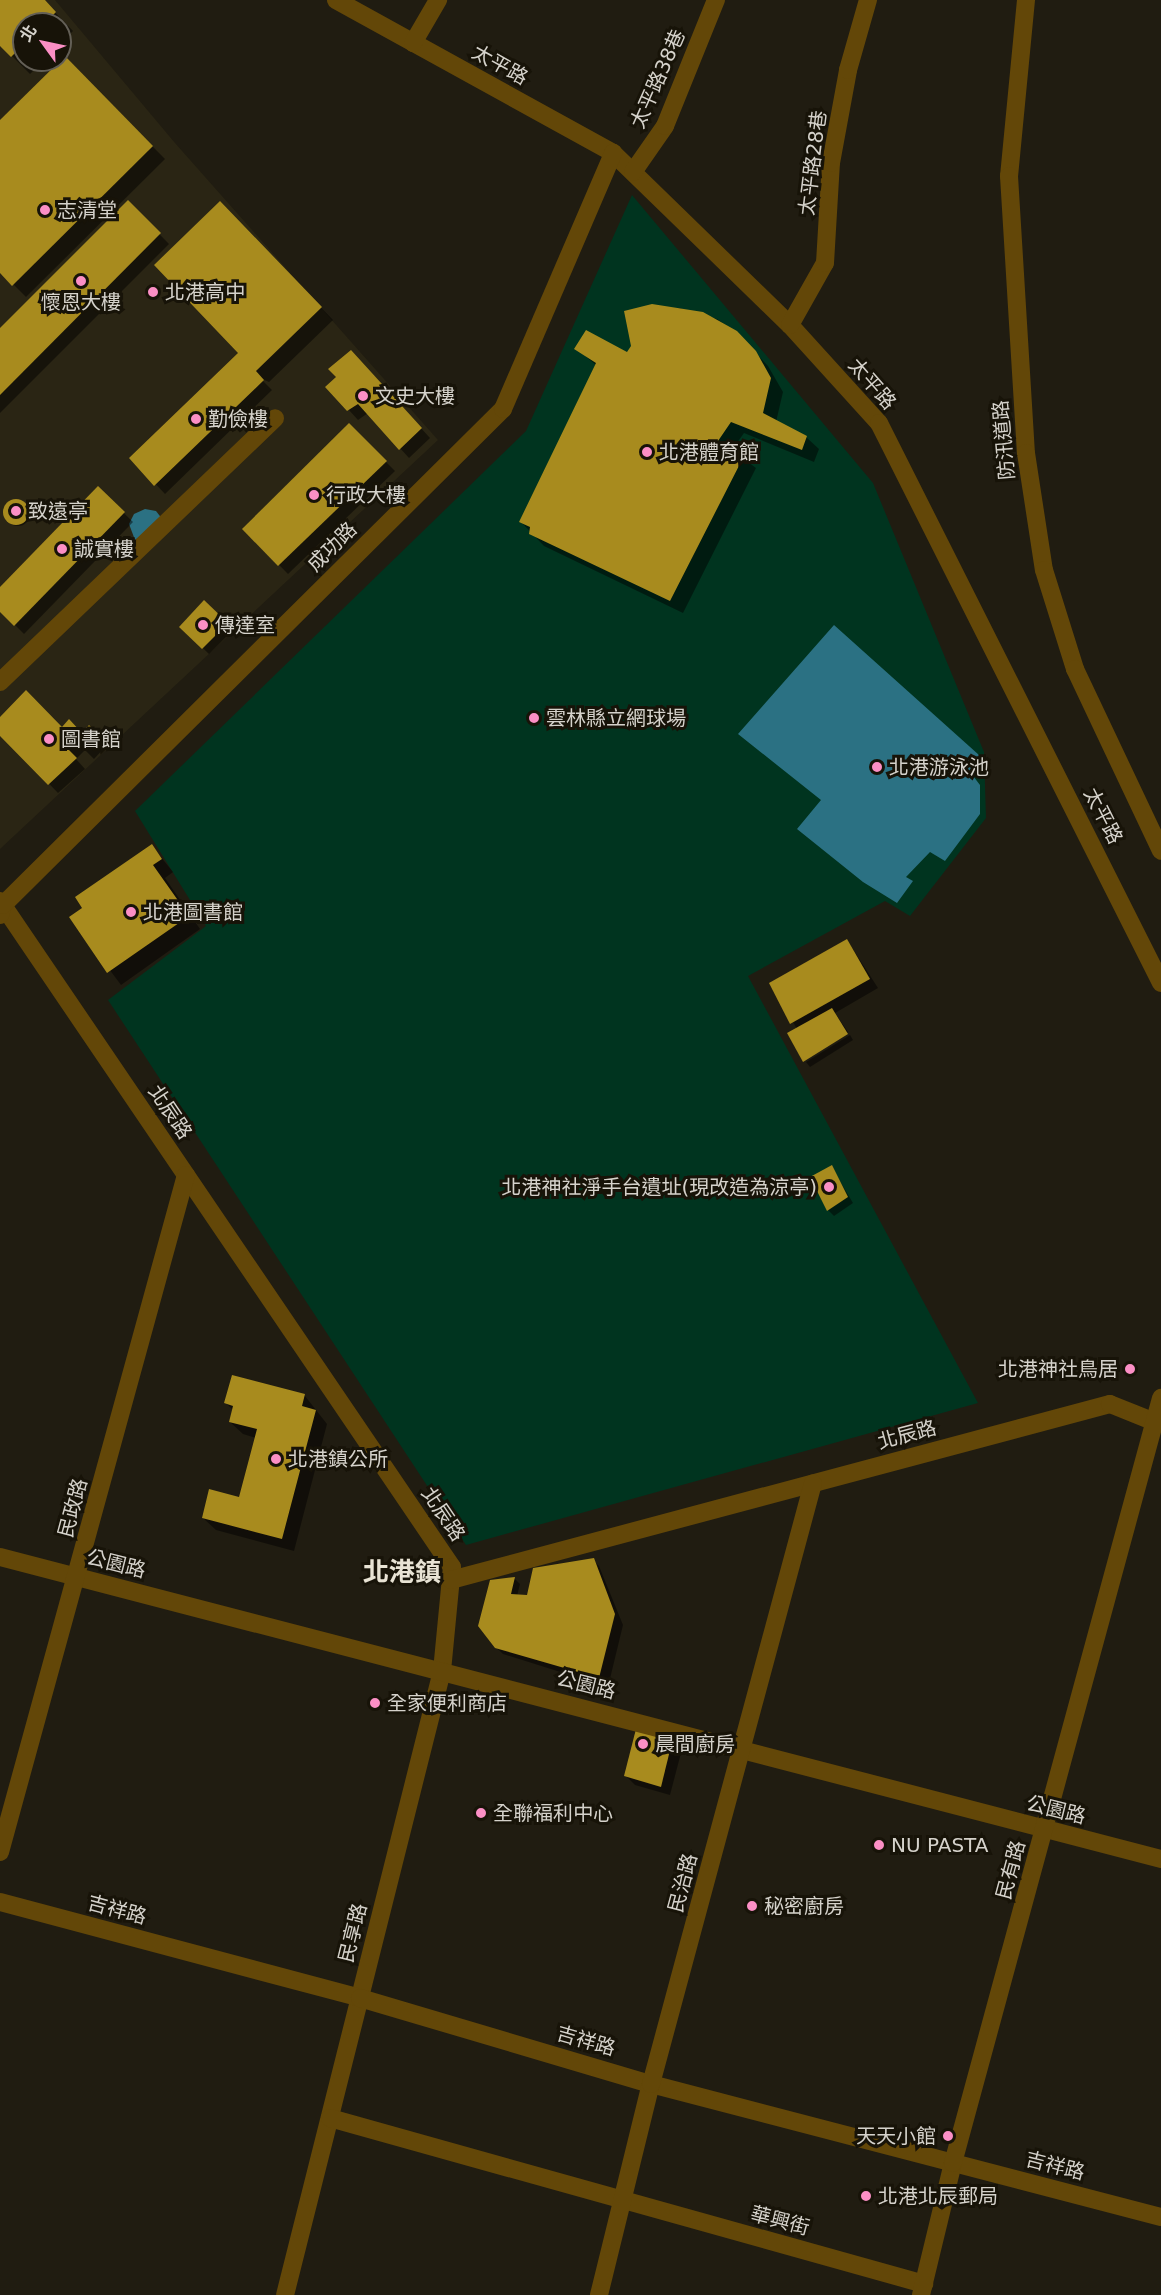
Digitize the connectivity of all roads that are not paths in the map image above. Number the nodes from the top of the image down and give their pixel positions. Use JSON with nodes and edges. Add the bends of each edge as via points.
{"nodes":[{"id":1,"x":336,"y":0,"type":"edge"},
{"id":2,"x":438,"y":0,"type":"edge"},
{"id":3,"x":717,"y":0,"type":"edge"},
{"id":4,"x":868,"y":0,"type":"edge"},
{"id":5,"x":1026,"y":0,"type":"edge"},
{"id":6,"x":413,"y":43,"type":"junction"},
{"id":7,"x":613,"y":153,"type":"junction"},
{"id":8,"x":633,"y":172,"type":"junction"},
{"id":9,"x":790,"y":325,"type":"junction"},
{"id":10,"x":275,"y":418,"type":"dead end"},
{"id":11,"x":0,"y":682,"type":"edge"},
{"id":12,"x":1161,"y":852,"type":"edge"},
{"id":13,"x":1,"y":907,"type":"edge"},
{"id":14,"x":1161,"y":983,"type":"edge"},
{"id":15,"x":186,"y":1175,"type":"junction"},
{"id":16,"x":1161,"y":1398,"type":"edge"},
{"id":17,"x":1158,"y":1426,"type":"edge"},
{"id":18,"x":813,"y":1483,"type":"junction"},
{"id":19,"x":0,"y":1557,"type":"edge"},
{"id":20,"x":78,"y":1578,"type":"junction"},
{"id":21,"x":451,"y":1580,"type":"junction"},
{"id":22,"x":442,"y":1671,"type":"junction"},
{"id":23,"x":743,"y":1749,"type":"junction"},
{"id":24,"x":1045,"y":1832,"type":"junction"},
{"id":25,"x":0,"y":1852,"type":"edge"},
{"id":26,"x":1161,"y":1859,"type":"edge"},
{"id":27,"x":0,"y":1902,"type":"edge"},
{"id":28,"x":360,"y":1998,"type":"junction"},
{"id":29,"x":651,"y":2084,"type":"junction"},
{"id":30,"x":330,"y":2118,"type":"junction"},
{"id":31,"x":953,"y":2163,"type":"junction"},
{"id":32,"x":624,"y":2201,"type":"junction"},
{"id":33,"x":1161,"y":2217,"type":"edge"},
{"id":34,"x":923,"y":2289,"type":"edge"},
{"id":35,"x":285,"y":2295,"type":"edge"},
{"id":36,"x":599,"y":2295,"type":"edge"}],
"edges":[{"from":1,"to":6,"type":"street","name":"太平路"},
{"from":2,"to":6,"type":"street"},
{"from":3,"to":8,"type":"street","name":"太平路38巷","via":[[665,126]]},
{"from":4,"to":9,"type":"street","name":"太平路28巷","via":[[848,70],[831,163],[825,263]]},
{"from":5,"to":12,"type":"street","name":"防汛道路","via":[[1009,176],[1026,453],[1044,570],[1075,669]]},
{"from":6,"to":7,"type":"street","name":"太平路"},
{"from":7,"to":8,"type":"street","name":"太平路"},
{"from":7,"to":13,"type":"street","name":"成功路","via":[[503,409]]},
{"from":8,"to":9,"type":"street","name":"太平路"},
{"from":9,"to":14,"type":"street","name":"太平路","via":[[879,423]]},
{"from":10,"to":11,"type":"street"},
{"from":13,"to":15,"type":"street","name":"北辰路"},
{"from":15,"to":20,"type":"street","name":"民政路"},
{"from":15,"to":21,"type":"street","name":"北辰路","via":[[452,1567]]},
{"from":16,"to":17,"type":"street"},
{"from":17,"to":18,"type":"street","name":"北辰路","via":[[1110,1404]]},
{"from":17,"to":24,"type":"street","name":"民有路"},
{"from":18,"to":21,"type":"street","name":"北辰路"},
{"from":18,"to":23,"type":"street","name":"民治路"},
{"from":19,"to":20,"type":"street","name":"公園路"},
{"from":20,"to":22,"type":"street","name":"公園路"},
{"from":20,"to":25,"type":"street","name":"民政路"},
{"from":21,"to":22,"type":"street","name":"民享路"},
{"from":22,"to":23,"type":"street","name":"公園路"},
{"from":22,"to":28,"type":"street","name":"民享路"},
{"from":23,"to":24,"type":"street","name":"公園路"},
{"from":23,"to":29,"type":"street","name":"民治路"},
{"from":24,"to":26,"type":"street","name":"公園路"},
{"from":24,"to":31,"type":"street","name":"民有路"},
{"from":27,"to":28,"type":"street","name":"吉祥路"},
{"from":28,"to":29,"type":"street","name":"吉祥路"},
{"from":28,"to":30,"type":"street","name":"民享路"},
{"from":29,"to":31,"type":"street","name":"吉祥路"},
{"from":29,"to":32,"type":"street","name":"民治路"},
{"from":30,"to":32,"type":"street","name":"華興街"},
{"from":30,"to":35,"type":"street","name":"民享路"},
{"from":31,"to":33,"type":"street","name":"吉祥路"},
{"from":31,"to":34,"type":"street","name":"民有路"},
{"from":32,"to":34,"type":"street","name":"華興街"},
{"from":32,"to":36,"type":"street","name":"民治路"}]}
